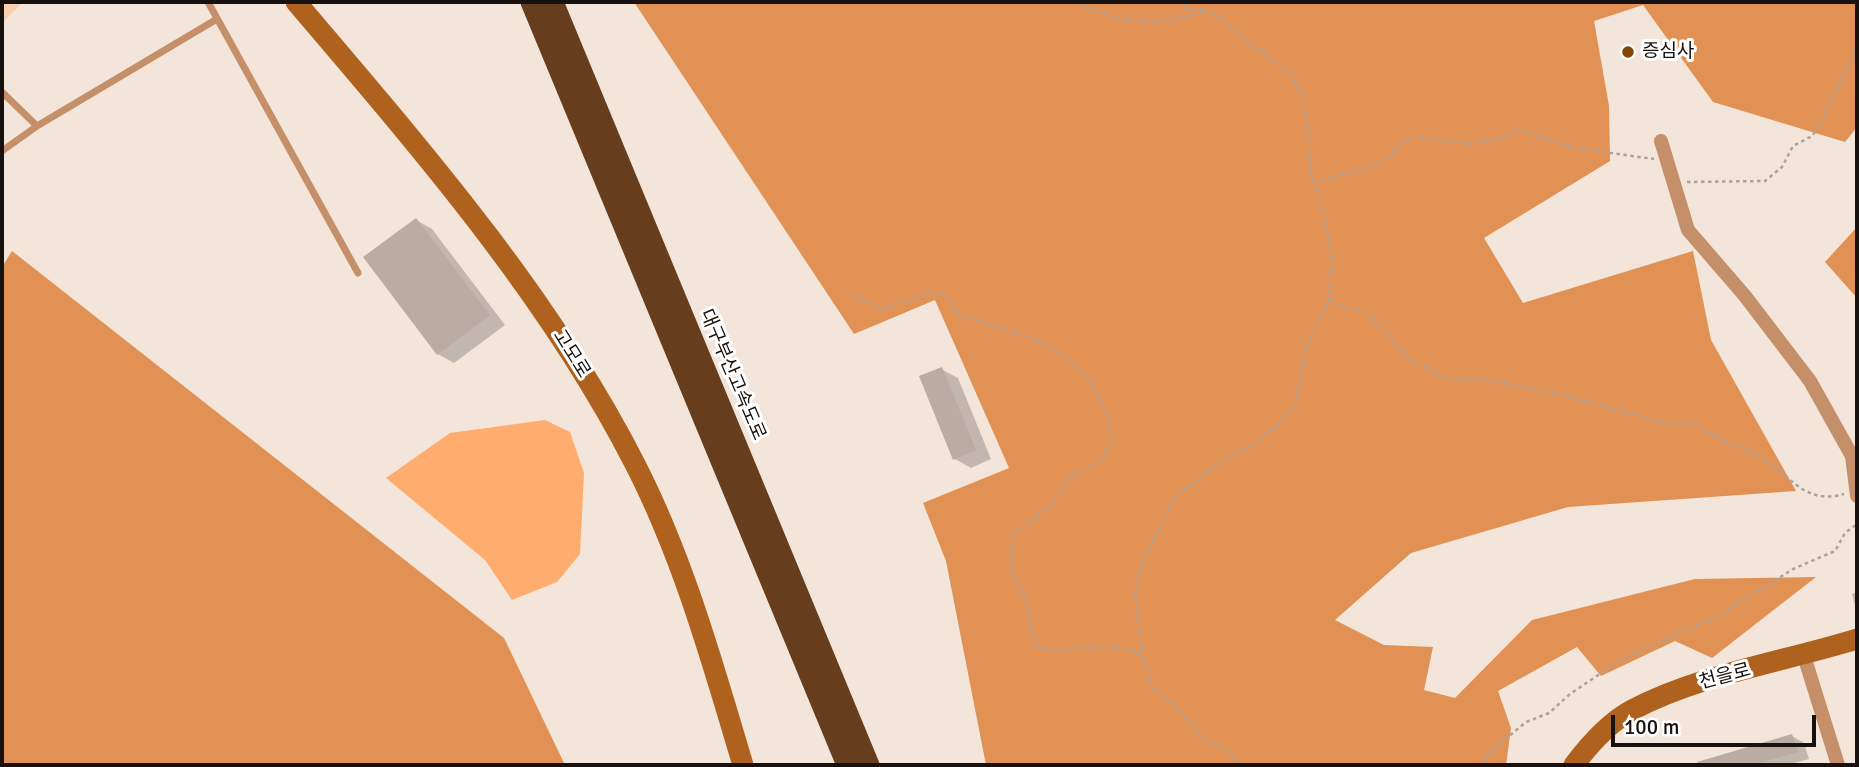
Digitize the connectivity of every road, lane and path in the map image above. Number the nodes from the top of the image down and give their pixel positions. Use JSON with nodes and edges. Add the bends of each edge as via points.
{"nodes":[{"id":1,"x":208,"y":2,"type":"edge"},
{"id":2,"x":296,"y":2,"type":"edge"},
{"id":3,"x":531,"y":2,"type":"edge"},
{"id":4,"x":553,"y":2,"type":"edge"},
{"id":5,"x":1078,"y":2,"type":"edge"},
{"id":6,"x":1185,"y":2,"type":"edge"},
{"id":7,"x":1209,"y":10,"type":"junction"},
{"id":8,"x":217,"y":19,"type":"junction"},
{"id":9,"x":1857,"y":48,"type":"edge"},
{"id":10,"x":2,"y":92,"type":"edge"},
{"id":11,"x":37,"y":126,"type":"junction"},
{"id":12,"x":1661,"y":141,"type":"dead end"},
{"id":13,"x":2,"y":151,"type":"edge"},
{"id":14,"x":1668,"y":168,"type":"junction"},
{"id":15,"x":1313,"y":184,"type":"junction"},
{"id":16,"x":358,"y":273,"type":"dead end"},
{"id":17,"x":854,"y":296,"type":"dead end"},
{"id":18,"x":1329,"y":299,"type":"junction"},
{"id":19,"x":1853,"y":495,"type":"edge"},
{"id":20,"x":1857,"y":524,"type":"edge"},
{"id":21,"x":1857,"y":639,"type":"edge"},
{"id":22,"x":1804,"y":656,"type":"junction"},
{"id":23,"x":1143,"y":658,"type":"junction"},
{"id":24,"x":743,"y":765,"type":"edge"},
{"id":25,"x":847,"y":765,"type":"edge"},
{"id":26,"x":869,"y":765,"type":"edge"},
{"id":27,"x":1242,"y":765,"type":"edge"},
{"id":28,"x":1481,"y":765,"type":"edge"},
{"id":29,"x":1574,"y":765,"type":"edge"},
{"id":30,"x":1838,"y":765,"type":"edge"}],
"edges":[{"from":1,"to":8,"type":"lane"},
{"from":2,"to":24,"type":"main road","name":"고모로","via":[[534,295],[610,416],[664,527]]},
{"from":3,"to":25,"type":"highway"},
{"from":4,"to":26,"type":"highway","name":"대구부산고속도로"},
{"from":5,"to":7,"type":"path","via":[[1099,15],[1126,19],[1177,22]]},
{"from":6,"to":7,"type":"path","via":[[1187,10]]},
{"from":7,"to":15,"type":"path","via":[[1292,76],[1307,118]]},
{"from":8,"to":11,"type":"lane"},
{"from":8,"to":16,"type":"lane"},
{"from":9,"to":14,"type":"path","via":[[1817,129],[1793,146],[1770,178],[1689,183]]},
{"from":10,"to":11,"type":"lane"},
{"from":11,"to":13,"type":"lane"},
{"from":12,"to":14,"type":"street"},
{"from":14,"to":15,"type":"path","via":[[1651,158],[1574,148],[1521,130],[1467,144],[1414,136],[1386,161]]},
{"from":14,"to":19,"type":"street","via":[[1688,230],[1760,314],[1810,382],[1839,432],[1852,456]]},
{"from":15,"to":18,"type":"path","via":[[1323,209],[1332,261]]},
{"from":17,"to":23,"type":"path","via":[[882,309],[943,292],[960,315],[1040,341],[1090,380],[1111,423],[1107,452],[1097,465],[1074,475],[1049,508],[1016,533],[1010,564],[1024,595],[1036,647],[1099,645]]},
{"from":18,"to":19,"type":"path","via":[[1345,308],[1367,311],[1410,360],[1452,380],[1483,379],[1668,424],[1698,424],[1711,436],[1774,466],[1804,491],[1826,498]]},
{"from":18,"to":23,"type":"path","via":[[1308,341],[1295,407],[1280,424],[1175,497],[1166,513],[1143,561],[1135,592]]},
{"from":20,"to":28,"type":"path","via":[[1845,533],[1835,551],[1793,569],[1717,617],[1622,659],[1549,713],[1526,722]]},
{"from":21,"to":22,"type":"main road","name":"천을로"},
{"from":22,"to":29,"type":"main road","name":"천을로","via":[[1685,687],[1630,711]]},
{"from":22,"to":30,"type":"street"},
{"from":23,"to":27,"type":"path","via":[[1160,696],[1204,738],[1227,750]]}]}
